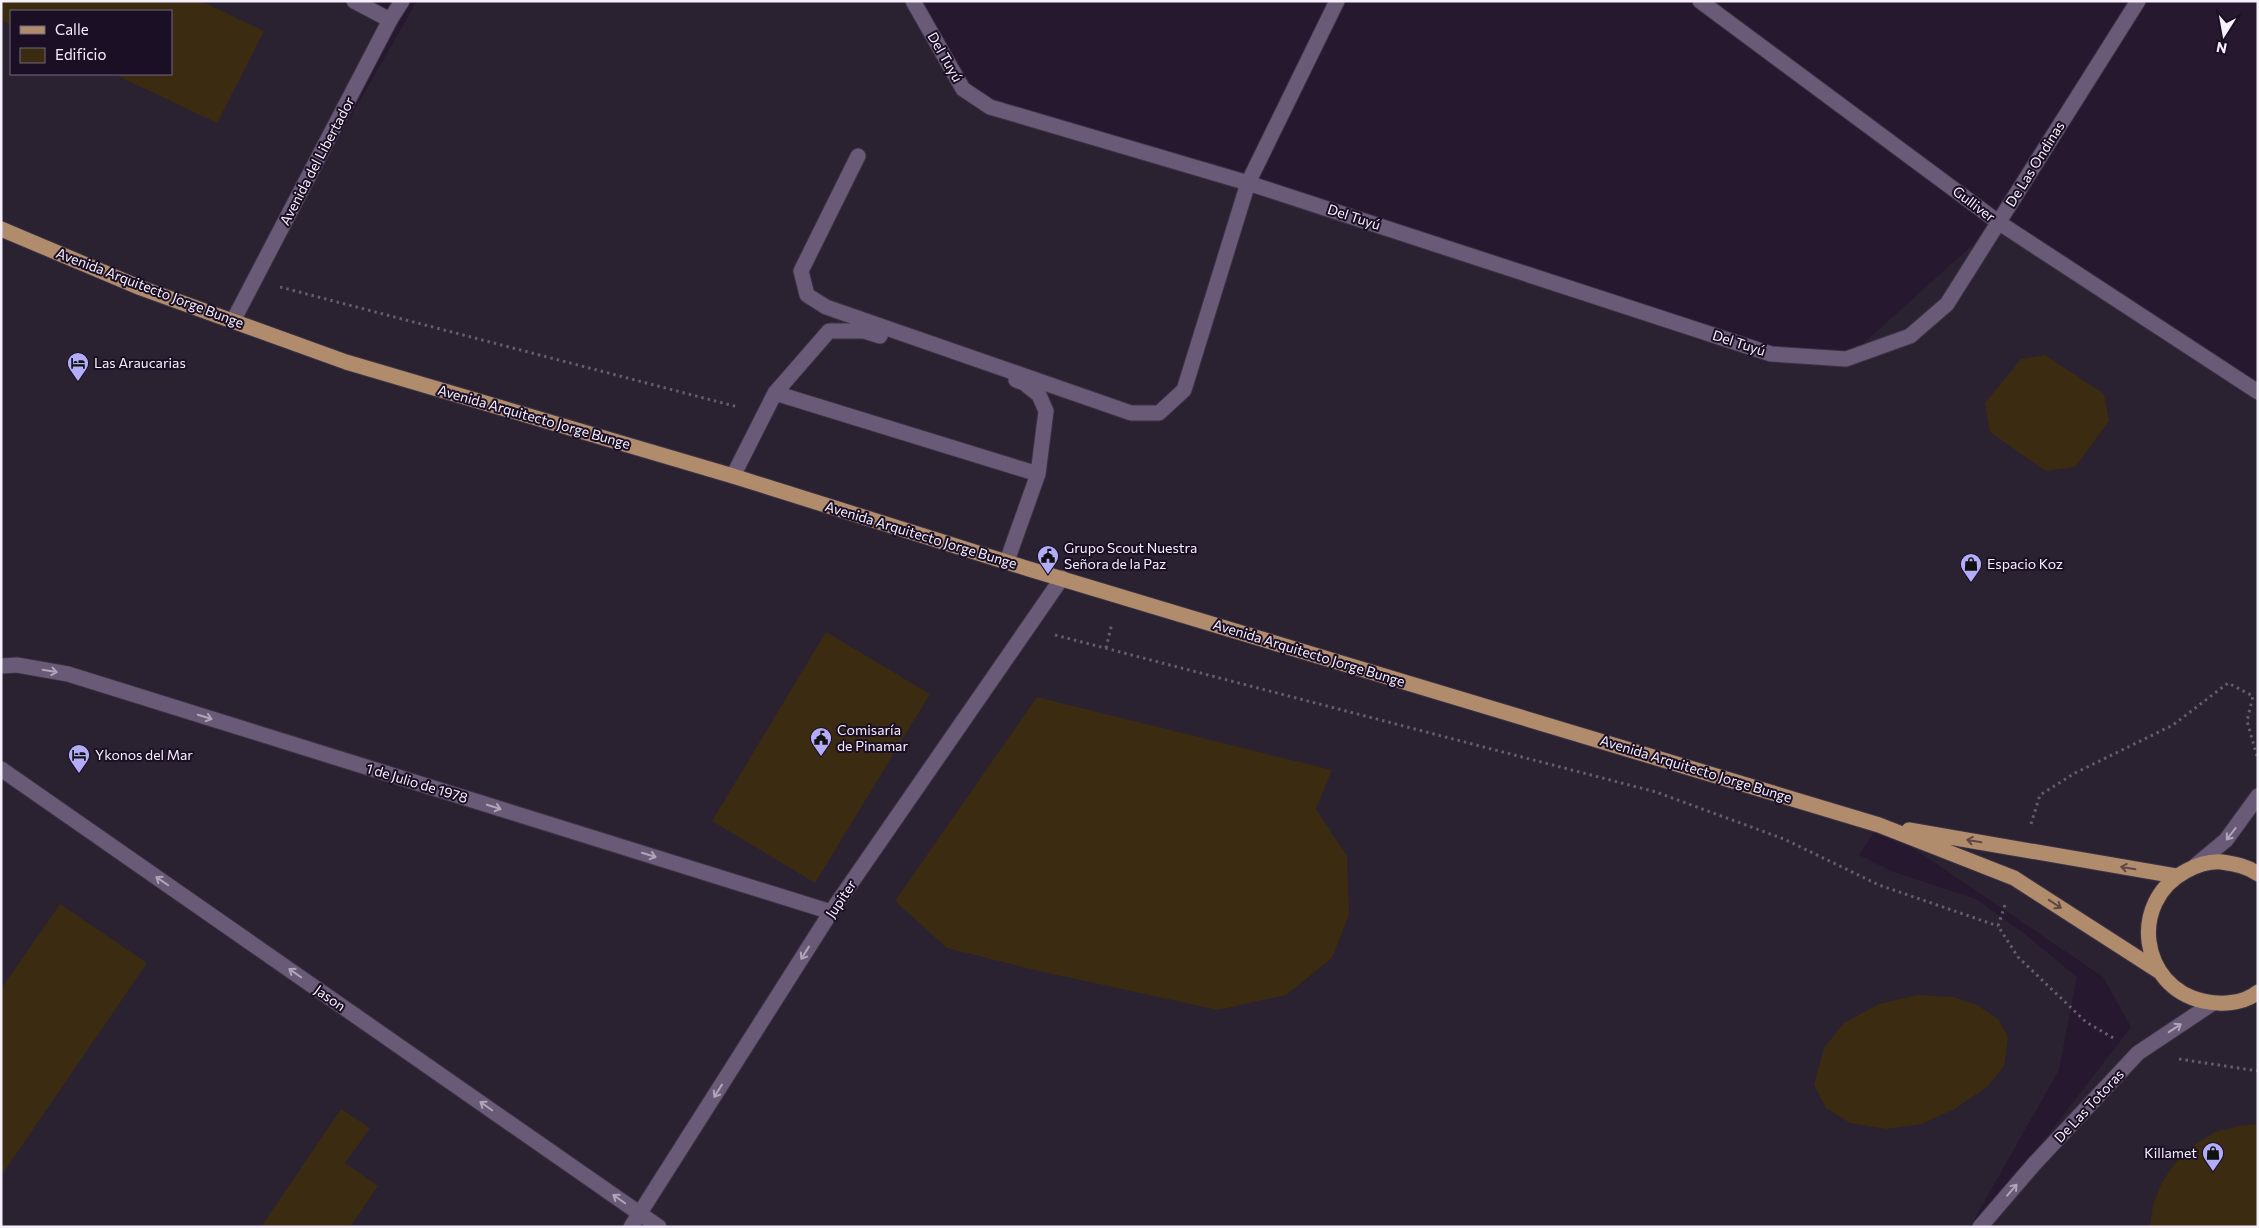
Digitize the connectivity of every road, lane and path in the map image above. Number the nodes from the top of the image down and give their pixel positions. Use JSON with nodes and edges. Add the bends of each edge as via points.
{"nodes":[{"id":1,"x":354,"y":1,"type":"edge"},
{"id":2,"x":402,"y":1,"type":"edge"},
{"id":3,"x":913,"y":1,"type":"edge"},
{"id":4,"x":1337,"y":1,"type":"edge"},
{"id":5,"x":1700,"y":1,"type":"edge"},
{"id":6,"x":2138,"y":1,"type":"edge"},
{"id":7,"x":390,"y":20,"type":"junction"},
{"id":8,"x":858,"y":156,"type":"dead end"},
{"id":9,"x":1248,"y":183,"type":"junction"},
{"id":10,"x":1998,"y":222,"type":"junction"},
{"id":11,"x":1,"y":229,"type":"edge"},
{"id":12,"x":255,"y":280,"type":"junction"},
{"id":13,"x":233,"y":321,"type":"junction"},
{"id":14,"x":1846,"y":359,"type":"joint"},
{"id":15,"x":2258,"y":392,"type":"edge"},
{"id":16,"x":775,"y":393,"type":"junction"},
{"id":17,"x":764,"y":414,"type":"junction"},
{"id":18,"x":1038,"y":474,"type":"junction"},
{"id":19,"x":733,"y":476,"type":"junction"},
{"id":20,"x":1008,"y":561,"type":"junction"},
{"id":21,"x":1062,"y":578,"type":"junction"},
{"id":22,"x":1027,"y":628,"type":"junction"},
{"id":23,"x":1,"y":666,"type":"edge"},
{"id":24,"x":2258,"y":760,"type":"edge"},
{"id":25,"x":1,"y":770,"type":"edge"},
{"id":26,"x":2258,"y":796,"type":"edge"},
{"id":27,"x":1878,"y":825,"type":"junction"},
{"id":28,"x":2022,"y":849,"type":"junction"},
{"id":29,"x":2196,"y":866,"type":"junction"},
{"id":30,"x":2258,"y":874,"type":"edge"},
{"id":31,"x":2176,"y":876,"type":"junction"},
{"id":32,"x":2014,"y":878,"type":"junction"},
{"id":33,"x":831,"y":912,"type":"junction"},
{"id":34,"x":1998,"y":926,"type":"junction"},
{"id":35,"x":2160,"y":972,"type":"junction"},
{"id":36,"x":2258,"y":992,"type":"edge"},
{"id":37,"x":2213,"y":1004,"type":"junction"},
{"id":38,"x":2138,"y":1053,"type":"junction"},
{"id":39,"x":2258,"y":1071,"type":"edge"},
{"id":40,"x":641,"y":1214,"type":"junction"},
{"id":41,"x":631,"y":1227,"type":"edge"},
{"id":42,"x":659,"y":1227,"type":"edge"},
{"id":43,"x":1980,"y":1227,"type":"edge"}],
"edges":[{"from":1,"to":7,"type":"street"},
{"from":2,"to":7,"type":"street","name":"Avenida del Libertador"},
{"from":3,"to":9,"type":"street","name":"Del Tuyú","via":[[963,89],[990,107]]},
{"from":4,"to":9,"type":"street"},
{"from":5,"to":10,"type":"street","name":"Gulliver"},
{"from":6,"to":10,"type":"street","name":"De Las Ondinas"},
{"from":7,"to":12,"type":"street","name":"Avenida del Libertador"},
{"from":8,"to":9,"type":"street","via":[[801,271],[807,295],[826,307],[1131,413],[1159,413],[1184,390]]},
{"from":9,"to":14,"type":"street","name":"Del Tuyú","via":[[1771,354]]},
{"from":10,"to":14,"type":"street","name":"De Las Ondinas","via":[[1947,304],[1910,336]]},
{"from":10,"to":15,"type":"street","name":"Gulliver"},
{"from":11,"to":13,"type":"main road","name":"Avenida Arquitecto Jorge Bunge","via":[[141,288]]},
{"from":12,"to":13,"type":"street","name":"Avenida del Libertador"},
{"from":12,"to":17,"type":"path"},
{"from":13,"to":19,"type":"main road","name":"Avenida Arquitecto Jorge Bunge","via":[[346,362]]},
{"from":16,"to":17,"type":"street"},
{"from":16,"to":18,"type":"street"},
{"from":16,"to":18,"type":"street","via":[[829,331],[864,331],[1024,383],[1039,395],[1046,411]]},
{"from":17,"to":19,"type":"street"},
{"from":18,"to":20,"type":"street"},
{"from":19,"to":20,"type":"main road","name":"Avenida Arquitecto Jorge Bunge"},
{"from":20,"to":21,"type":"main road","name":"Avenida Arquitecto Jorge Bunge"},
{"from":21,"to":22,"type":"street","name":"Jupiter"},
{"from":21,"to":27,"type":"main road","name":"Avenida Arquitecto Jorge Bunge"},
{"from":22,"to":33,"type":"street","name":"Jupiter"},
{"from":22,"to":34,"type":"path","via":[[1656,792],[1784,839],[1879,885]]},
{"from":23,"to":33,"type":"street","name":"1 de Julio de 1978","one_way":true,"via":[[16,665],[68,674]]},
{"from":24,"to":28,"type":"path","via":[[2247,721],[2253,696],[2228,683],[2173,726],[2075,773],[2040,795]]},
{"from":40,"to":25,"type":"street","name":"Jason","one_way":true},
{"from":26,"to":29,"type":"street","one_way":true,"via":[[2226,840]]},
{"from":28,"to":27,"type":"main road","name":"Avenida Arquitecto Jorge Bunge","one_way":true},
{"from":27,"to":32,"type":"main road","name":"Avenida Arquitecto Jorge Bunge"},
{"from":31,"to":28,"type":"main road","name":"Avenida Arquitecto Jorge Bunge","one_way":true},
{"from":29,"to":30,"type":"main road","via":[[2216,862],[2235,864]]},
{"from":29,"to":31,"type":"main road"},
{"from":31,"to":35,"type":"main road","via":[[2161,892],[2151,911],[2150,953]]},
{"from":32,"to":34,"type":"path"},
{"from":32,"to":35,"type":"main road","name":"Avenida Arquitecto Jorge Bunge","one_way":true},
{"from":33,"to":40,"type":"street","name":"Jupiter","one_way":true},
{"from":34,"to":38,"type":"path","via":[[2018,957],[2086,1022]]},
{"from":35,"to":37,"type":"main road","via":[[2174,988],[2192,999]]},
{"from":36,"to":37,"type":"main road","via":[[2234,1003]]},
{"from":38,"to":37,"type":"street","name":"De Las Totoras","one_way":true},
{"from":38,"to":39,"type":"path"},
{"from":43,"to":38,"type":"street","name":"De Las Totoras","one_way":true},
{"from":40,"to":41,"type":"street","name":"Jupiter"},
{"from":40,"to":42,"type":"street","name":"Jason"}]}
